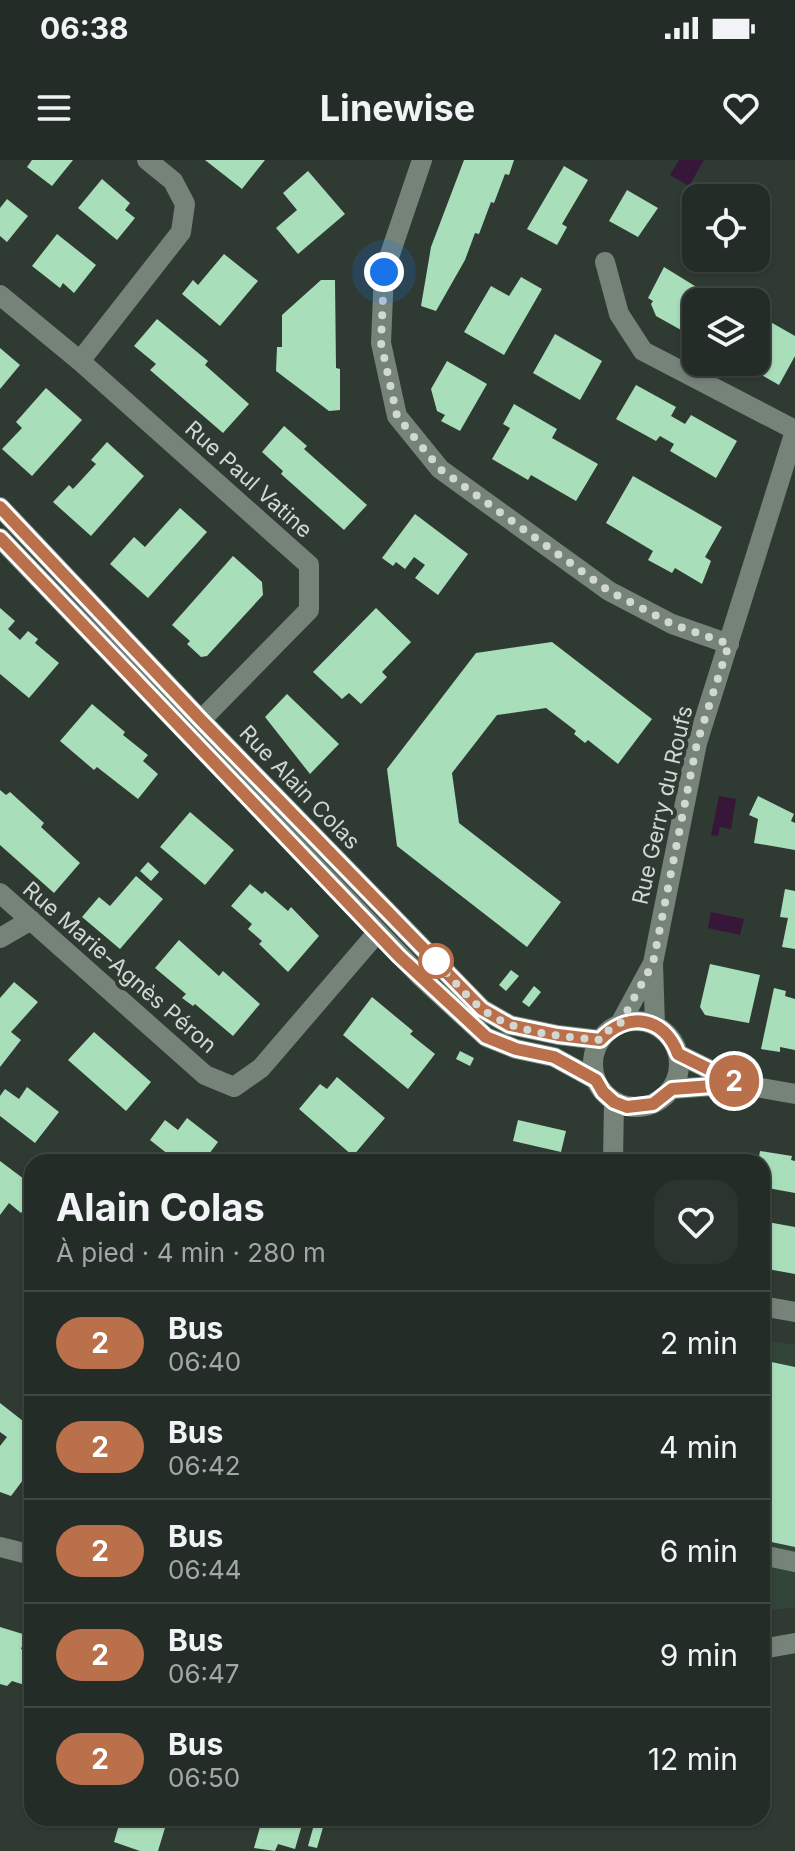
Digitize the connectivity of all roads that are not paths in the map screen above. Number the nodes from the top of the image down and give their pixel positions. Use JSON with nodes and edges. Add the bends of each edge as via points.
{"nodes":[{"id":1,"x":147,"y":160,"type":"edge"},
{"id":2,"x":422,"y":160,"type":"edge"},
{"id":3,"x":605,"y":262,"type":"dead end"},
{"id":4,"x":0,"y":295,"type":"edge"},
{"id":5,"x":80,"y":361,"type":"junction"},
{"id":6,"x":795,"y":430,"type":"edge"},
{"id":7,"x":0,"y":507,"type":"edge"},
{"id":8,"x":0,"y":538,"type":"edge"},
{"id":9,"x":729,"y":644,"type":"junction"},
{"id":10,"x":201,"y":720,"type":"junction"},
{"id":11,"x":0,"y":893,"type":"edge"},
{"id":12,"x":31,"y":920,"type":"junction"},
{"id":13,"x":377,"y":933,"type":"junction"},
{"id":14,"x":0,"y":938,"type":"edge"},
{"id":15,"x":653,"y":963,"type":"junction"},
{"id":16,"x":620,"y":1024,"type":"junction"},
{"id":17,"x":655,"y":1025,"type":"junction"},
{"id":18,"x":600,"y":1040,"type":"junction"},
{"id":19,"x":678,"y":1054,"type":"junction"},
{"id":20,"x":596,"y":1080,"type":"junction"},
{"id":21,"x":739,"y":1084,"type":"junction"},
{"id":22,"x":672,"y":1089,"type":"junction"},
{"id":23,"x":795,"y":1094,"type":"edge"},
{"id":24,"x":614,"y":1102,"type":"junction"},
{"id":25,"x":641,"y":1107,"type":"junction"},
{"id":26,"x":613,"y":1154,"type":"edge"},
{"id":27,"x":616,"y":1154,"type":"edge"},
{"id":28,"x":770,"y":1307,"type":"edge"},
{"id":29,"x":795,"y":1312,"type":"edge"},
{"id":30,"x":0,"y":1547,"type":"edge"},
{"id":31,"x":24,"y":1553,"type":"edge"},
{"id":32,"x":770,"y":1557,"type":"edge"},
{"id":33,"x":795,"y":1562,"type":"edge"},
{"id":34,"x":795,"y":1643,"type":"edge"},
{"id":35,"x":770,"y":1648,"type":"edge"},
{"id":36,"x":770,"y":1650,"type":"edge"},
{"id":37,"x":795,"y":1654,"type":"edge"}],
"edges":[{"from":1,"to":5,"type":"street","via":[[173,181],[185,204],[181,232]]},
{"from":2,"to":9,"type":"street","via":[[384,272],[381,343],[397,416],[440,469],[609,591],[672,624]]},
{"from":3,"to":6,"type":"street","via":[[619,314],[643,351]]},
{"from":4,"to":5,"type":"street","name":"Rue Paul Vatine"},
{"from":5,"to":10,"type":"street","name":"Rue Paul Vatine","via":[[309,565],[309,610]]},
{"from":6,"to":9,"type":"street","name":"Rue Gerry du Roufs"},
{"from":7,"to":10,"type":"street","name":"Rue Alain Colas"},
{"from":8,"to":13,"type":"street","name":"Rue Alain Colas"},
{"from":9,"to":15,"type":"street","name":"Rue Gerry du Roufs","via":[[697,743]]},
{"from":10,"to":18,"type":"street","name":"Rue Alain Colas","via":[[482,1009],[510,1025]]},
{"from":11,"to":12,"type":"street","name":"Rue Marie-Agnès Péron"},
{"from":12,"to":13,"type":"street","name":"Rue Marie-Agnès Péron","via":[[205,1075],[234,1087],[261,1068]]},
{"from":12,"to":14,"type":"street"},
{"from":13,"to":20,"type":"street","name":"Rue Alain Colas","via":[[486,1037],[554,1057]]},
{"from":15,"to":16,"type":"street","name":"Rue Gerry du Roufs"},
{"from":15,"to":17,"type":"street","name":"Rue Gerry du Roufs"},
{"from":16,"to":17,"type":"street"},
{"from":16,"to":18,"type":"street"},
{"from":17,"to":19,"type":"street","via":[[674,1042]]},
{"from":18,"to":20,"type":"street","via":[[594,1052]]},
{"from":19,"to":21,"type":"street"},
{"from":19,"to":22,"type":"street"},
{"from":20,"to":24,"type":"street"},
{"from":21,"to":22,"type":"street"},
{"from":21,"to":23,"type":"street"},
{"from":22,"to":25,"type":"street"},
{"from":24,"to":25,"type":"street"},
{"from":24,"to":26,"type":"street"},
{"from":25,"to":27,"type":"street"},
{"from":28,"to":29,"type":"street"},
{"from":30,"to":31,"type":"street"},
{"from":32,"to":33,"type":"street"},
{"from":34,"to":35,"type":"street"},
{"from":36,"to":37,"type":"street"}]}
